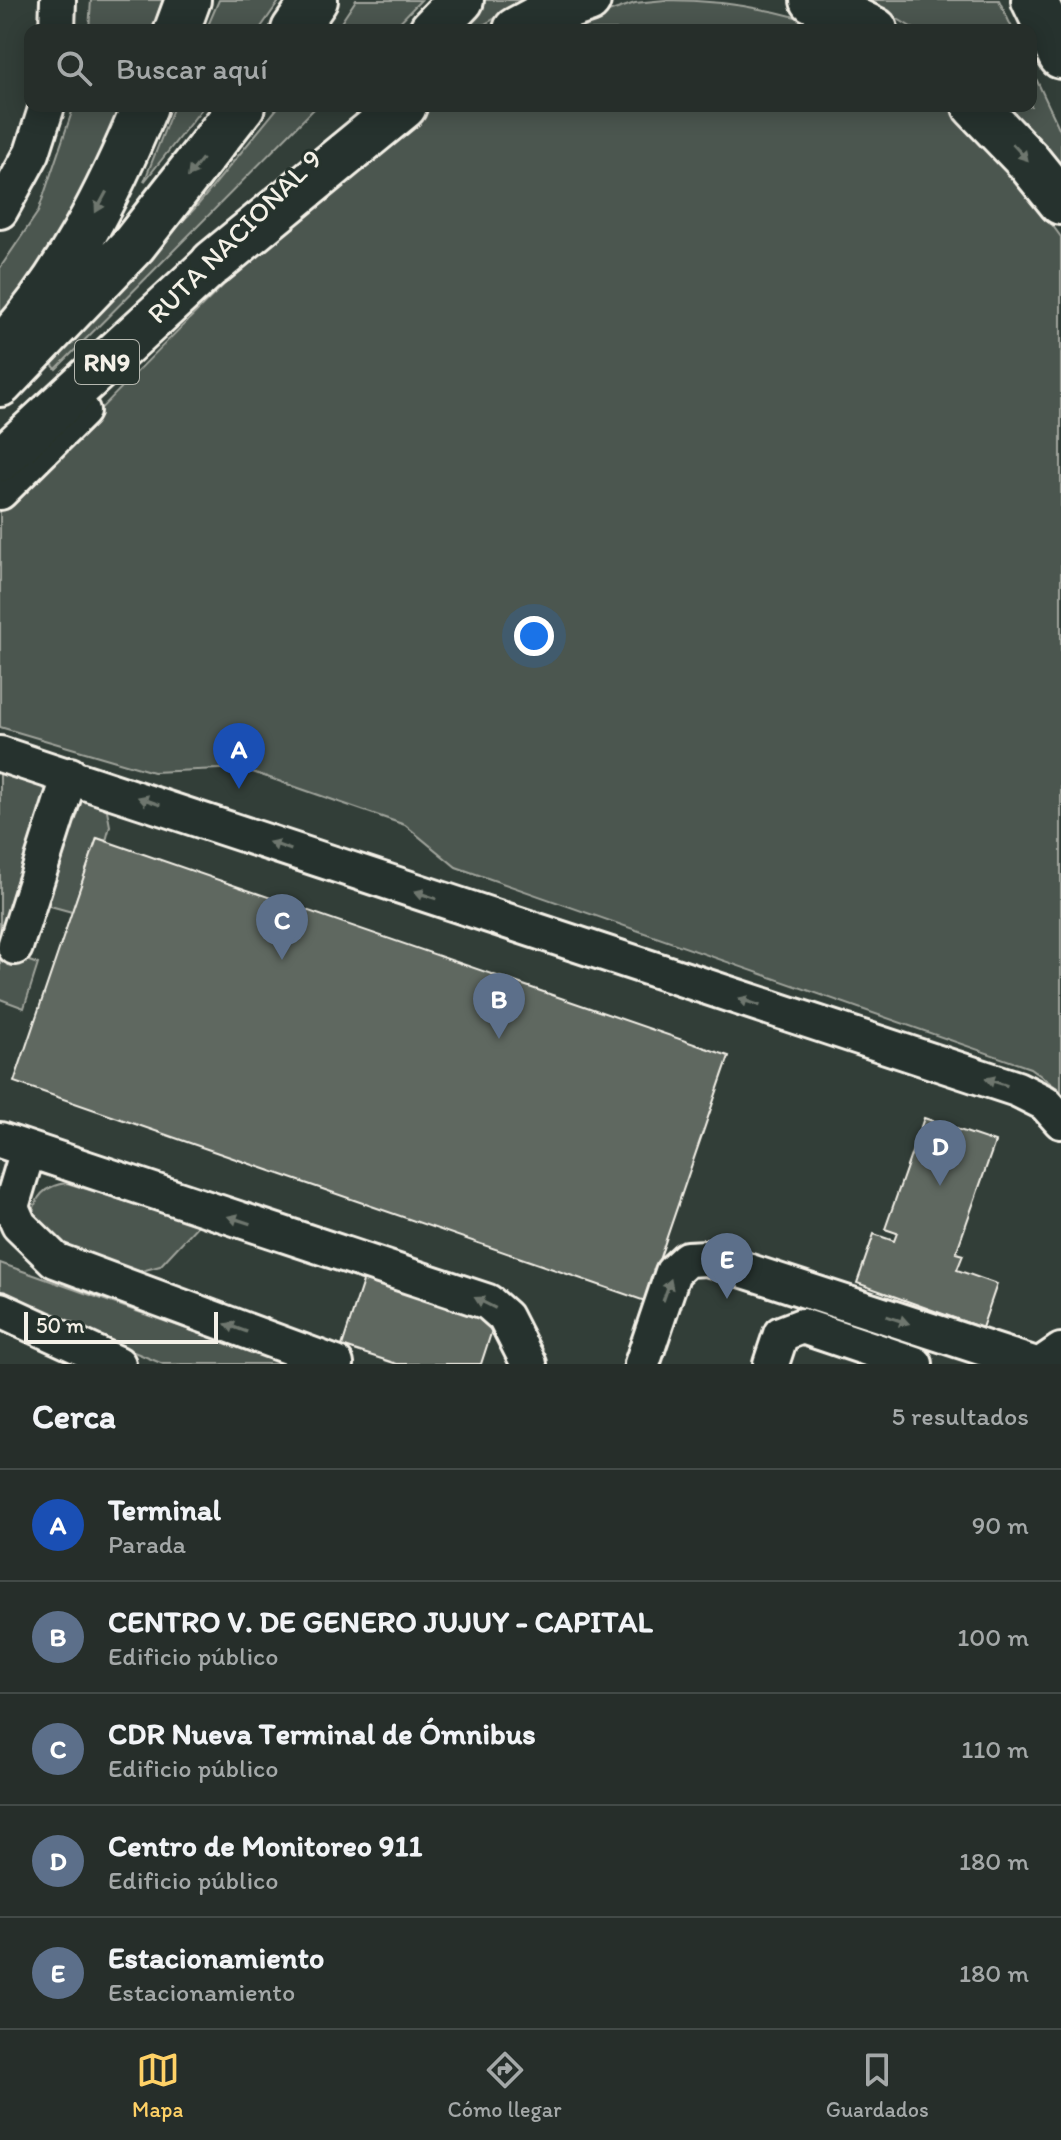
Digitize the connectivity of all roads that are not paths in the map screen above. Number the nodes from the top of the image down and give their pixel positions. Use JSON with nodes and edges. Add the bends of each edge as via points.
{"nodes":[{"id":1,"x":58,"y":0,"type":"edge"},
{"id":2,"x":188,"y":0,"type":"edge"},
{"id":3,"x":315,"y":0,"type":"edge"},
{"id":4,"x":461,"y":0,"type":"edge"},
{"id":5,"x":588,"y":0,"type":"edge"},
{"id":6,"x":813,"y":0,"type":"edge"},
{"id":7,"x":1034,"y":0,"type":"edge"},
{"id":8,"x":57,"y":24,"type":"edge"},
{"id":9,"x":179,"y":24,"type":"edge"},
{"id":10,"x":298,"y":24,"type":"edge"},
{"id":11,"x":438,"y":24,"type":"edge"},
{"id":12,"x":527,"y":24,"type":"edge"},
{"id":13,"x":863,"y":24,"type":"edge"},
{"id":14,"x":1061,"y":56,"type":"edge"},
{"id":15,"x":45,"y":112,"type":"edge"},
{"id":16,"x":142,"y":112,"type":"edge"},
{"id":17,"x":237,"y":112,"type":"edge"},
{"id":18,"x":354,"y":112,"type":"edge"},
{"id":19,"x":397,"y":112,"type":"edge"},
{"id":20,"x":981,"y":112,"type":"edge"},
{"id":21,"x":1061,"y":202,"type":"edge"},
{"id":22,"x":0,"y":211,"type":"edge"},
{"id":23,"x":213,"y":263,"type":"junction"},
{"id":24,"x":0,"y":351,"type":"edge"},
{"id":25,"x":0,"y":384,"type":"edge"},
{"id":26,"x":0,"y":460,"type":"edge"},
{"id":27,"x":0,"y":492,"type":"edge"},
{"id":28,"x":0,"y":754,"type":"edge"},
{"id":29,"x":70,"y":775,"type":"junction"},
{"id":30,"x":15,"y":947,"type":"dead end"},
{"id":31,"x":1061,"y":1121,"type":"edge"},
{"id":32,"x":14,"y":1145,"type":"edge"},
{"id":33,"x":0,"y":1310,"type":"edge"},
{"id":34,"x":0,"y":1332,"type":"edge"},
{"id":35,"x":1061,"y":1351,"type":"edge"},
{"id":36,"x":108,"y":1364,"type":"edge"},
{"id":37,"x":118,"y":1364,"type":"edge"},
{"id":38,"x":336,"y":1364,"type":"edge"},
{"id":39,"x":529,"y":1364,"type":"edge"},
{"id":40,"x":642,"y":1364,"type":"edge"},
{"id":41,"x":771,"y":1364,"type":"edge"},
{"id":42,"x":915,"y":1364,"type":"edge"},
{"id":43,"x":1033,"y":1364,"type":"edge"},
{"id":44,"x":1042,"y":1364,"type":"edge"}],
"edges":[{"from":1,"to":8,"type":"street"},
{"from":2,"to":9,"type":"highway"},
{"from":3,"to":10,"type":"highway"},
{"from":4,"to":11,"type":"highway"},
{"from":5,"to":12,"type":"highway"},
{"from":6,"to":13,"type":"highway"},
{"from":7,"to":14,"type":"highway"},
{"from":15,"to":22,"type":"street","via":[[32,153]]},
{"from":16,"to":24,"type":"highway","one_way":true,"via":[[96,213],[46,292]]},
{"from":17,"to":25,"type":"highway","one_way":true,"via":[[134,244]]},
{"from":18,"to":23,"type":"highway","name":"RUTA NACIONAL 9","number":"RN9"},
{"from":19,"to":23,"type":"highway"},
{"from":20,"to":21,"type":"highway","one_way":true},
{"from":23,"to":26,"type":"main road","name":"RUTA NACIONAL 9","number":"RN9"},
{"from":23,"to":27,"type":"street","via":[[158,334]]},
{"from":28,"to":29,"type":"street"},
{"from":29,"to":30,"type":"street"},
{"from":31,"to":29,"type":"street","one_way":true,"via":[[1045,1103],[1017,1089]]},
{"from":38,"to":32,"type":"street","one_way":true,"via":[[55,1260],[19,1225],[11,1207]]},
{"from":39,"to":32,"type":"street","one_way":true,"via":[[505,1317],[488,1302]]},
{"from":33,"to":37,"type":"street"},
{"from":34,"to":36,"type":"street"},
{"from":35,"to":44,"type":"street"},
{"from":40,"to":43,"type":"street","one_way":true,"via":[[673,1272],[687,1259],[707,1258]]},
{"from":41,"to":42,"type":"street","via":[[781,1334],[802,1326]]}]}
